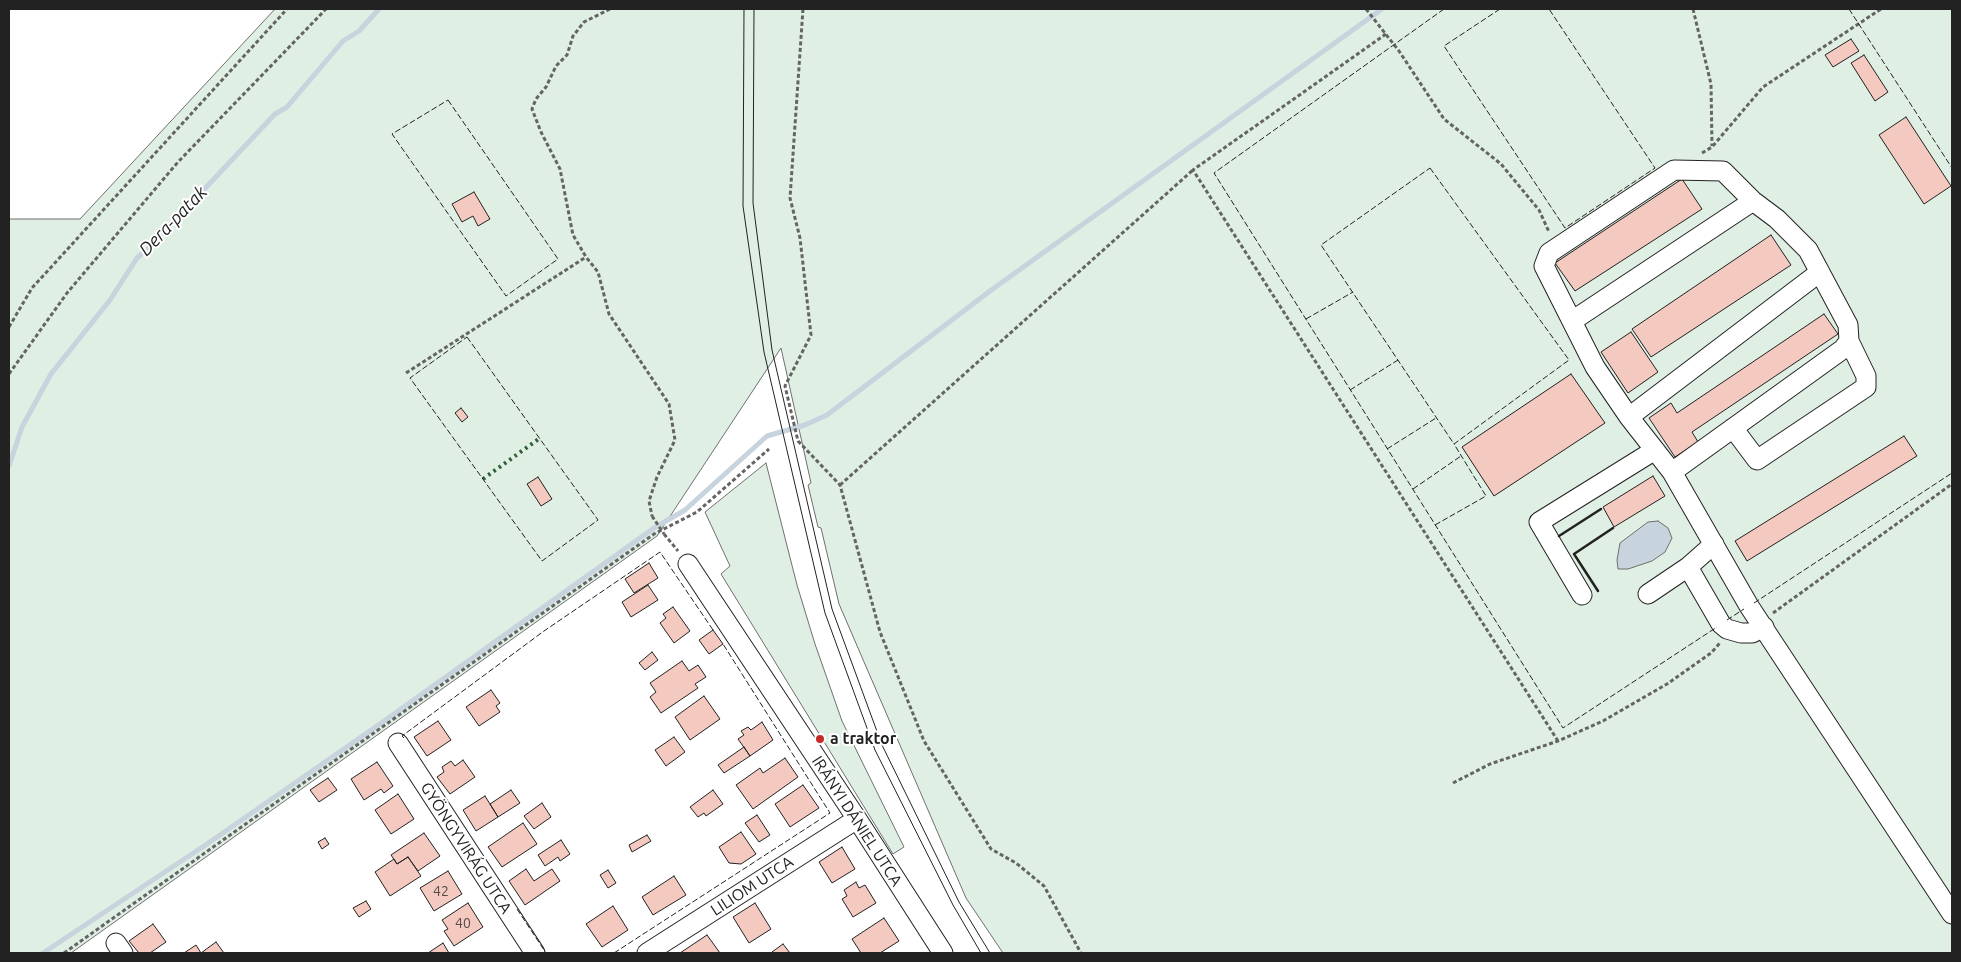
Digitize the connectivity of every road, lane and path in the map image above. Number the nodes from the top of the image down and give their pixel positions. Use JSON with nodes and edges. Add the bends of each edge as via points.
{"nodes":[{"id":1,"x":288,"y":9,"type":"edge"},
{"id":2,"x":326,"y":9,"type":"edge"},
{"id":3,"x":610,"y":9,"type":"edge"},
{"id":4,"x":803,"y":9,"type":"edge"},
{"id":5,"x":1693,"y":9,"type":"edge"},
{"id":6,"x":1881,"y":9,"type":"edge"},
{"id":7,"x":1367,"y":10,"type":"edge"},
{"id":8,"x":1386,"y":34,"type":"junction"},
{"id":9,"x":1712,"y":147,"type":"junction"},
{"id":10,"x":1193,"y":170,"type":"junction"},
{"id":11,"x":1674,"y":170,"type":"junction"},
{"id":12,"x":1753,"y":202,"type":"junction"},
{"id":13,"x":1550,"y":253,"type":"junction"},
{"id":14,"x":586,"y":257,"type":"junction"},
{"id":15,"x":1820,"y":272,"type":"junction"},
{"id":16,"x":1572,"y":321,"type":"junction"},
{"id":17,"x":9,"y":327,"type":"edge"},
{"id":18,"x":1848,"y":341,"type":"junction"},
{"id":19,"x":406,"y":373,"type":"dead end"},
{"id":20,"x":9,"y":374,"type":"edge"},
{"id":21,"x":1629,"y":417,"type":"junction"},
{"id":22,"x":1733,"y":428,"type":"junction"},
{"id":23,"x":769,"y":449,"type":"dead end"},
{"id":24,"x":1655,"y":450,"type":"junction"},
{"id":25,"x":1672,"y":472,"type":"junction"},
{"id":26,"x":1952,"y":484,"type":"edge"},
{"id":27,"x":840,"y":485,"type":"junction"},
{"id":28,"x":664,"y":534,"type":"dead end"},
{"id":29,"x":1714,"y":544,"type":"junction"},
{"id":30,"x":688,"y":564,"type":"dead end"},
{"id":31,"x":1688,"y":567,"type":"junction"},
{"id":32,"x":1648,"y":594,"type":"dead end"},
{"id":33,"x":1582,"y":595,"type":"dead end"},
{"id":34,"x":1762,"y":624,"type":"junction"},
{"id":35,"x":1727,"y":630,"type":"junction"},
{"id":36,"x":1558,"y":740,"type":"junction"},
{"id":37,"x":398,"y":743,"type":"dead end"},
{"id":38,"x":1453,"y":783,"type":"dead end"},
{"id":39,"x":857,"y":819,"type":"junction"},
{"id":40,"x":1952,"y":914,"type":"edge"},
{"id":41,"x":64,"y":953,"type":"edge"},
{"id":42,"x":535,"y":953,"type":"edge"},
{"id":43,"x":647,"y":953,"type":"edge"},
{"id":44,"x":942,"y":953,"type":"edge"},
{"id":45,"x":1082,"y":953,"type":"edge"}],
"edges":[{"from":1,"to":17,"type":"path","via":[[32,288]]},
{"from":2,"to":20,"type":"path","via":[[178,162],[67,293]]},
{"from":3,"to":14,"type":"path","via":[[584,22],[573,36],[567,55],[556,66],[532,109],[560,169],[574,235]]},
{"from":4,"to":27,"type":"path","via":[[790,198],[800,238],[812,335],[785,386],[798,442]]},
{"from":5,"to":9,"type":"path","via":[[1711,84]]},
{"from":6,"to":9,"type":"path","via":[[1763,87]]},
{"from":7,"to":8,"type":"path"},
{"from":8,"to":10,"type":"path"},
{"from":8,"to":13,"type":"path","via":[[1444,119],[1501,164],[1539,210],[1552,237]]},
{"from":9,"to":11,"type":"path"},
{"from":10,"to":27,"type":"path"},
{"from":10,"to":36,"type":"path"},
{"from":11,"to":12,"type":"street","via":[[1723,171]]},
{"from":11,"to":13,"type":"street"},
{"from":12,"to":15,"type":"street","via":[[1777,218],[1808,250]]},
{"from":12,"to":16,"type":"street"},
{"from":13,"to":16,"type":"street","via":[[1544,266]]},
{"from":14,"to":19,"type":"path"},
{"from":14,"to":28,"type":"path","bridge":true,"via":[[598,272],[610,314],[669,404],[675,440],[649,501],[652,516]]},
{"from":15,"to":18,"type":"street","via":[[1848,325]]},
{"from":15,"to":21,"type":"street"},
{"from":16,"to":21,"type":"street","via":[[1594,367]]},
{"from":18,"to":22,"type":"street","via":[[1843,349]]},
{"from":18,"to":22,"type":"street","via":[[1866,376],[1866,387],[1757,460]]},
{"from":21,"to":24,"type":"street"},
{"from":22,"to":25,"type":"street"},
{"from":23,"to":41,"type":"path","via":[[697,512],[654,534]]},
{"from":24,"to":25,"type":"street"},
{"from":24,"to":33,"type":"street","via":[[1538,522]]},
{"from":25,"to":29,"type":"street"},
{"from":26,"to":34,"type":"path"},
{"from":27,"to":45,"type":"path","via":[[880,632],[924,741],[991,849],[1016,863],[1044,886]]},
{"from":29,"to":31,"type":"street"},
{"from":29,"to":34,"type":"street"},
{"from":30,"to":39,"type":"street","name":"IRÁNYI DÁNIEL UTCA"},
{"from":31,"to":32,"type":"street"},
{"from":31,"to":35,"type":"street"},
{"from":34,"to":35,"type":"street","via":[[1747,633]]},
{"from":34,"to":40,"type":"street"},
{"from":35,"to":36,"type":"path","via":[[1711,653],[1667,684],[1603,721]]},
{"from":36,"to":38,"type":"path","via":[[1490,764]]},
{"from":37,"to":42,"type":"street","name":"GYÖNGYVIRÁG UTCA"},
{"from":39,"to":43,"type":"street","name":"LILIOM UTCA"},
{"from":39,"to":44,"type":"street","name":"IRÁNYI DÁNIEL UTCA"}]}
